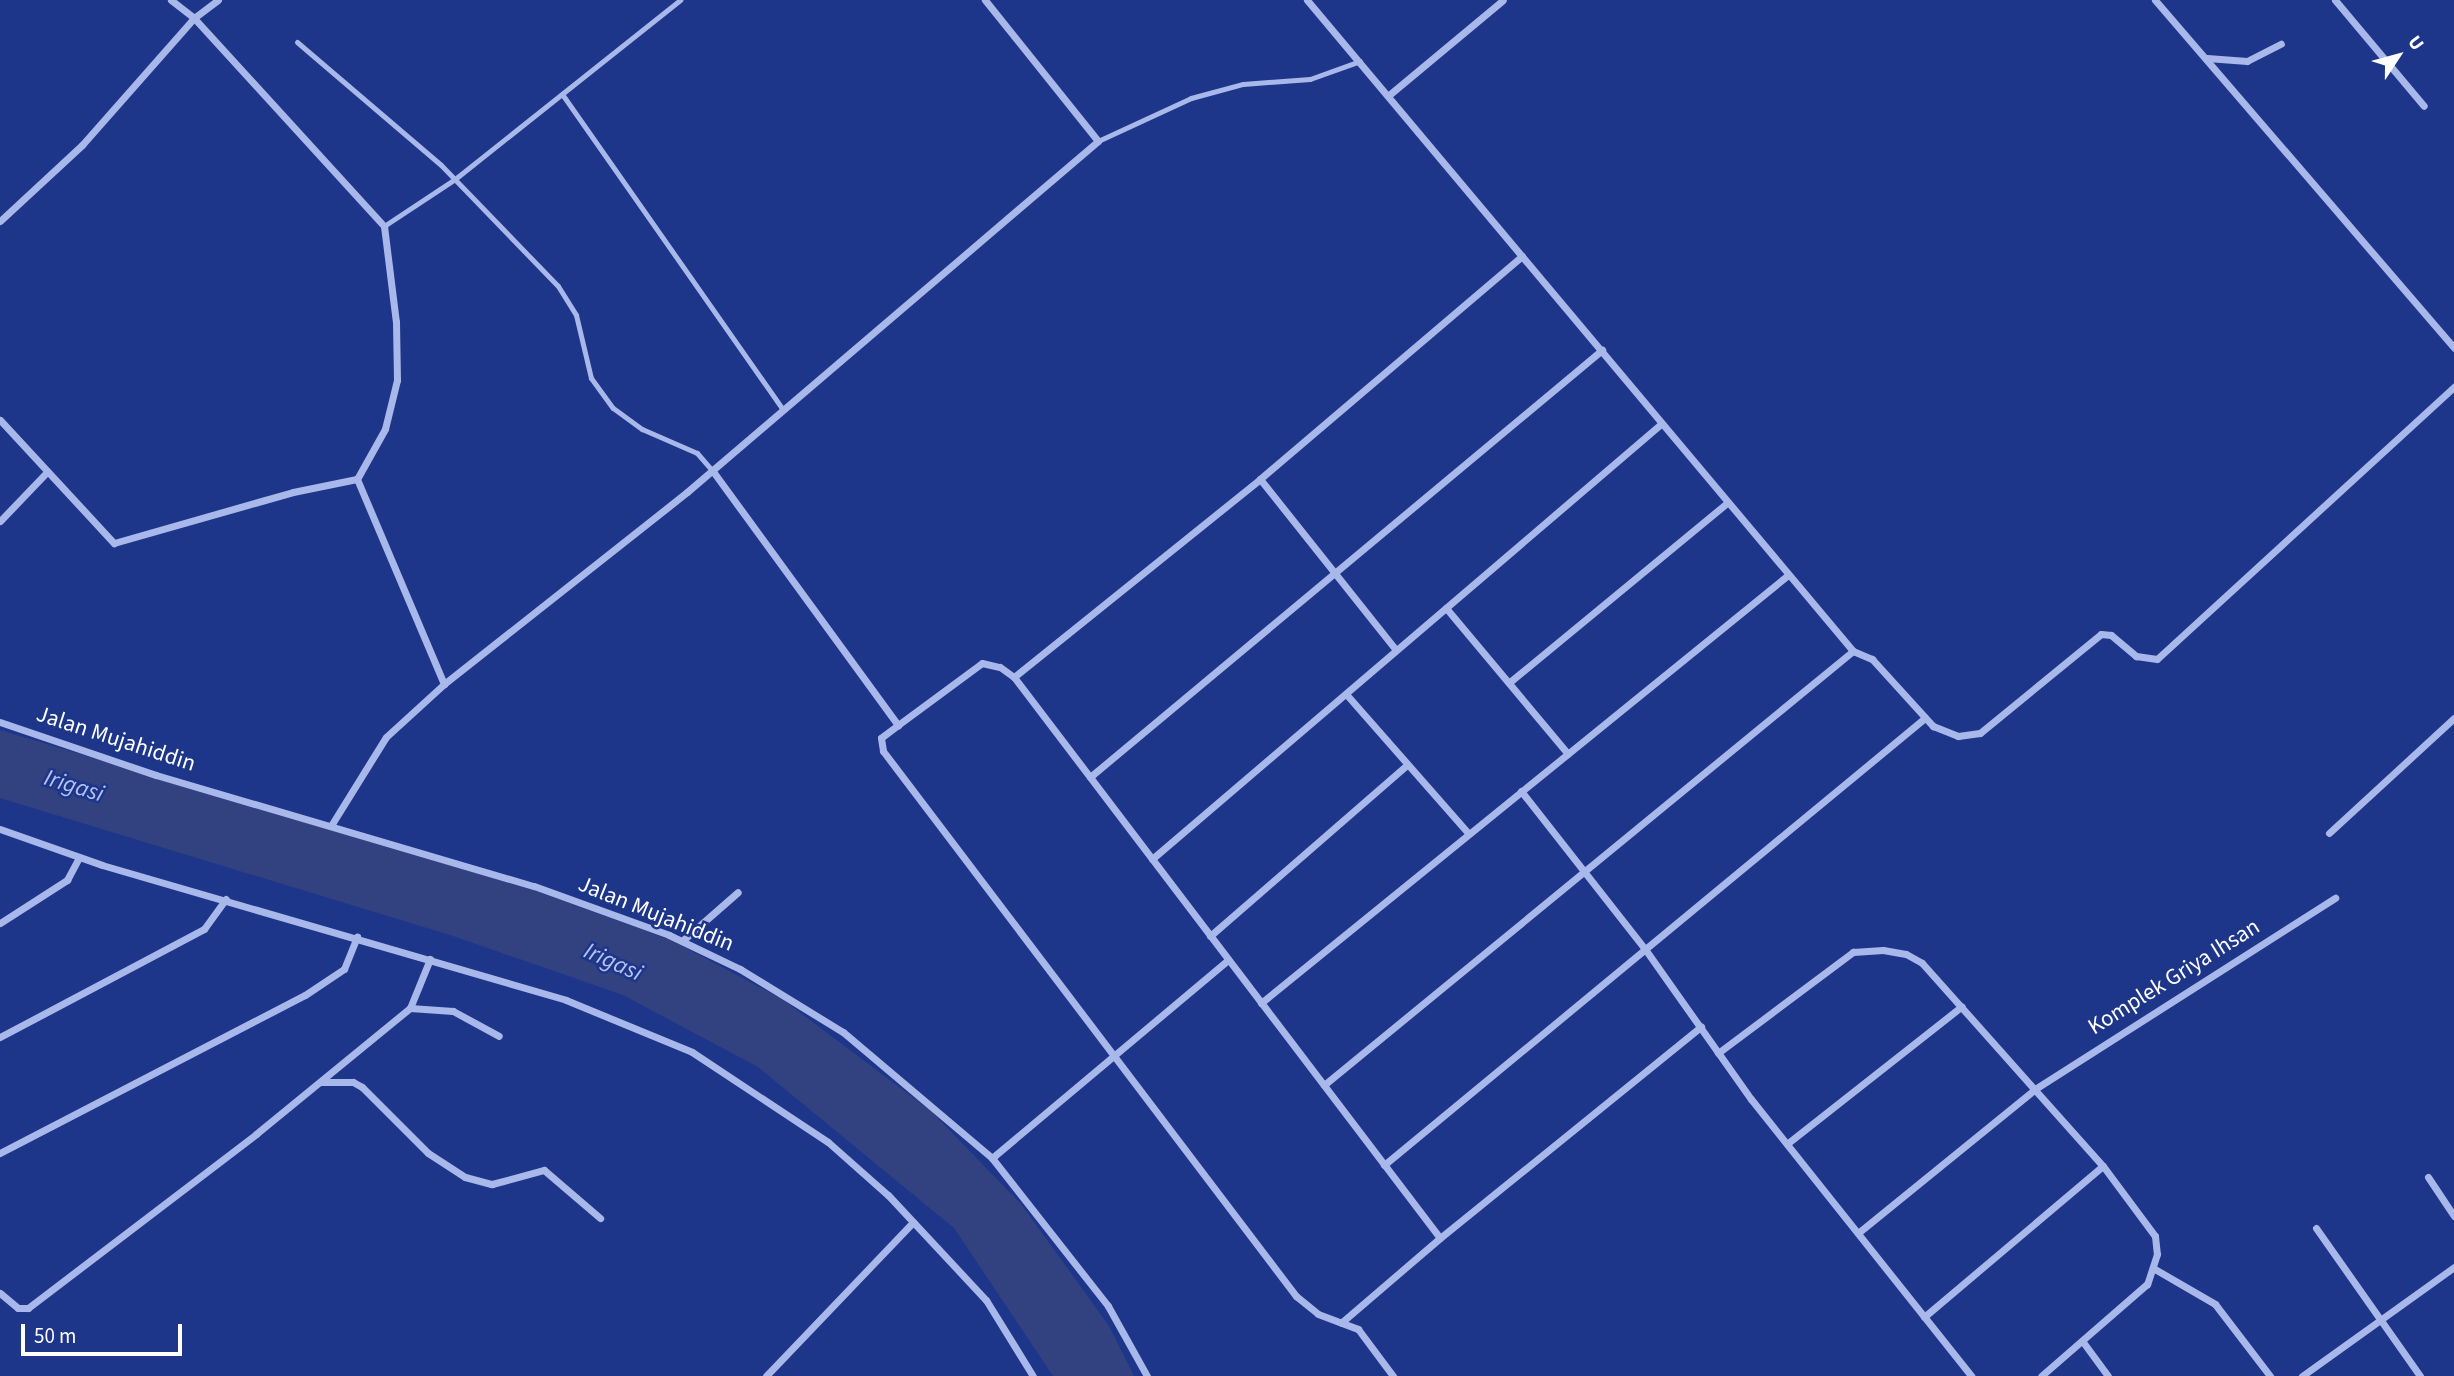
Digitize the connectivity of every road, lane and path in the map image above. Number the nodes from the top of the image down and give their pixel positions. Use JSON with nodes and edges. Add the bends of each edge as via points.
{"nodes":[{"id":1,"x":171,"y":0,"type":"edge"},
{"id":2,"x":218,"y":0,"type":"edge"},
{"id":3,"x":680,"y":0,"type":"edge"},
{"id":4,"x":985,"y":0,"type":"edge"},
{"id":5,"x":1307,"y":0,"type":"edge"},
{"id":6,"x":1503,"y":0,"type":"edge"},
{"id":7,"x":2155,"y":0,"type":"edge"},
{"id":8,"x":2335,"y":0,"type":"edge"},
{"id":9,"x":194,"y":18,"type":"junction"},
{"id":10,"x":297,"y":42,"type":"dead end"},
{"id":11,"x":2281,"y":44,"type":"dead end"},
{"id":12,"x":2206,"y":58,"type":"junction"},
{"id":13,"x":1360,"y":61,"type":"junction"},
{"id":14,"x":562,"y":94,"type":"junction"},
{"id":15,"x":1389,"y":95,"type":"junction"},
{"id":16,"x":2424,"y":106,"type":"dead end"},
{"id":17,"x":1098,"y":141,"type":"junction"},
{"id":18,"x":455,"y":179,"type":"junction"},
{"id":19,"x":0,"y":221,"type":"edge"},
{"id":20,"x":384,"y":226,"type":"junction"},
{"id":21,"x":1522,"y":256,"type":"junction"},
{"id":22,"x":2454,"y":348,"type":"edge"},
{"id":23,"x":1602,"y":351,"type":"junction"},
{"id":24,"x":2454,"y":387,"type":"edge"},
{"id":25,"x":783,"y":410,"type":"junction"},
{"id":26,"x":0,"y":420,"type":"edge"},
{"id":27,"x":1661,"y":424,"type":"junction"},
{"id":28,"x":712,"y":470,"type":"junction"},
{"id":29,"x":47,"y":472,"type":"junction"},
{"id":30,"x":357,"y":479,"type":"junction"},
{"id":31,"x":1260,"y":479,"type":"junction"},
{"id":32,"x":1727,"y":503,"type":"junction"},
{"id":33,"x":0,"y":522,"type":"edge"},
{"id":34,"x":1335,"y":573,"type":"junction"},
{"id":35,"x":1788,"y":575,"type":"junction"},
{"id":36,"x":1446,"y":608,"type":"junction"},
{"id":37,"x":1396,"y":650,"type":"junction"},
{"id":38,"x":1853,"y":651,"type":"junction"},
{"id":39,"x":1014,"y":677,"type":"junction"},
{"id":40,"x":1511,"y":681,"type":"junction"},
{"id":41,"x":444,"y":684,"type":"junction"},
{"id":42,"x":1346,"y":694,"type":"junction"},
{"id":43,"x":1925,"y":718,"type":"junction"},
{"id":44,"x":2454,"y":718,"type":"edge"},
{"id":45,"x":0,"y":723,"type":"edge"},
{"id":46,"x":898,"y":725,"type":"junction"},
{"id":47,"x":1568,"y":754,"type":"junction"},
{"id":48,"x":1406,"y":765,"type":"junction"},
{"id":49,"x":1090,"y":777,"type":"junction"},
{"id":50,"x":1521,"y":791,"type":"junction"},
{"id":51,"x":332,"y":824,"type":"junction"},
{"id":52,"x":0,"y":829,"type":"edge"},
{"id":53,"x":2329,"y":833,"type":"dead end"},
{"id":54,"x":1469,"y":834,"type":"junction"},
{"id":55,"x":79,"y":857,"type":"junction"},
{"id":56,"x":1152,"y":859,"type":"junction"},
{"id":57,"x":1583,"y":871,"type":"junction"},
{"id":58,"x":738,"y":892,"type":"dead end"},
{"id":59,"x":2334,"y":898,"type":"dead end"},
{"id":60,"x":226,"y":899,"type":"junction"},
{"id":61,"x":0,"y":923,"type":"edge"},
{"id":62,"x":1210,"y":936,"type":"junction"},
{"id":63,"x":357,"y":937,"type":"junction"},
{"id":64,"x":682,"y":941,"type":"junction"},
{"id":65,"x":1645,"y":949,"type":"junction"},
{"id":66,"x":430,"y":959,"type":"junction"},
{"id":67,"x":1228,"y":960,"type":"junction"},
{"id":68,"x":1261,"y":1003,"type":"junction"},
{"id":69,"x":1962,"y":1006,"type":"junction"},
{"id":70,"x":410,"y":1008,"type":"junction"},
{"id":71,"x":1701,"y":1027,"type":"junction"},
{"id":72,"x":499,"y":1036,"type":"dead end"},
{"id":73,"x":0,"y":1037,"type":"edge"},
{"id":74,"x":1114,"y":1053,"type":"junction"},
{"id":75,"x":1718,"y":1053,"type":"junction"},
{"id":76,"x":320,"y":1082,"type":"junction"},
{"id":77,"x":1324,"y":1085,"type":"junction"},
{"id":78,"x":2035,"y":1089,"type":"junction"},
{"id":79,"x":1788,"y":1143,"type":"junction"},
{"id":80,"x":0,"y":1153,"type":"edge"},
{"id":81,"x":992,"y":1158,"type":"junction"},
{"id":82,"x":1384,"y":1165,"type":"junction"},
{"id":83,"x":2103,"y":1166,"type":"junction"},
{"id":84,"x":2428,"y":1177,"type":"dead end"},
{"id":85,"x":2454,"y":1216,"type":"edge"},
{"id":86,"x":600,"y":1217,"type":"dead end"},
{"id":87,"x":913,"y":1222,"type":"junction"},
{"id":88,"x":2316,"y":1227,"type":"dead end"},
{"id":89,"x":1858,"y":1233,"type":"junction"},
{"id":90,"x":1440,"y":1238,"type":"junction"},
{"id":91,"x":2454,"y":1267,"type":"edge"},
{"id":92,"x":2152,"y":1268,"type":"junction"},
{"id":93,"x":0,"y":1293,"type":"edge"},
{"id":94,"x":1924,"y":1317,"type":"junction"},
{"id":95,"x":2380,"y":1320,"type":"junction"},
{"id":96,"x":1341,"y":1323,"type":"junction"},
{"id":97,"x":2083,"y":1342,"type":"junction"},
{"id":98,"x":766,"y":1376,"type":"edge"},
{"id":99,"x":1034,"y":1376,"type":"edge"},
{"id":100,"x":1147,"y":1376,"type":"edge"},
{"id":101,"x":1393,"y":1376,"type":"edge"},
{"id":102,"x":1971,"y":1376,"type":"edge"},
{"id":103,"x":2041,"y":1376,"type":"edge"},
{"id":104,"x":2108,"y":1376,"type":"edge"},
{"id":105,"x":2270,"y":1376,"type":"edge"},
{"id":106,"x":2302,"y":1376,"type":"edge"},
{"id":107,"x":2420,"y":1376,"type":"edge"}],
"edges":[{"from":1,"to":9,"type":"street"},
{"from":2,"to":9,"type":"street"},
{"from":3,"to":14,"type":"lane"},
{"from":4,"to":17,"type":"street"},
{"from":5,"to":13,"type":"street"},
{"from":6,"to":15,"type":"street"},
{"from":7,"to":12,"type":"street"},
{"from":8,"to":16,"type":"street"},
{"from":9,"to":19,"type":"street","via":[[82,145]]},
{"from":9,"to":20,"type":"street"},
{"from":10,"to":18,"type":"lane"},
{"from":11,"to":12,"type":"street","via":[[2247,61]]},
{"from":12,"to":22,"type":"street"},
{"from":13,"to":15,"type":"street"},
{"from":13,"to":17,"type":"lane","via":[[1310,79],[1243,84],[1191,98]]},
{"from":14,"to":18,"type":"lane"},
{"from":14,"to":25,"type":"lane"},
{"from":15,"to":21,"type":"street"},
{"from":17,"to":25,"type":"street"},
{"from":18,"to":20,"type":"lane"},
{"from":18,"to":28,"type":"lane","via":[[558,286],[576,316],[592,378],[613,408],[642,429],[697,453]]},
{"from":20,"to":30,"type":"street","via":[[397,322],[397,380],[385,429]]},
{"from":21,"to":23,"type":"street"},
{"from":21,"to":31,"type":"street"},
{"from":23,"to":27,"type":"street"},
{"from":23,"to":34,"type":"street"},
{"from":24,"to":43,"type":"street","via":[[2169,653],[2157,659],[2142,658],[2109,634],[2101,634],[1980,733],[1958,736]]},
{"from":25,"to":28,"type":"street"},
{"from":26,"to":29,"type":"street"},
{"from":27,"to":32,"type":"street"},
{"from":27,"to":36,"type":"street"},
{"from":28,"to":41,"type":"street"},
{"from":28,"to":46,"type":"street"},
{"from":29,"to":30,"type":"street","via":[[114,543]]},
{"from":29,"to":33,"type":"street"},
{"from":30,"to":41,"type":"street"},
{"from":31,"to":34,"type":"street"},
{"from":31,"to":39,"type":"street"},
{"from":32,"to":35,"type":"street"},
{"from":32,"to":40,"type":"street"},
{"from":34,"to":37,"type":"street"},
{"from":34,"to":49,"type":"street"},
{"from":35,"to":38,"type":"street"},
{"from":35,"to":47,"type":"street"},
{"from":36,"to":37,"type":"street"},
{"from":36,"to":40,"type":"street"},
{"from":37,"to":42,"type":"street"},
{"from":38,"to":43,"type":"street","via":[[1872,659]]},
{"from":38,"to":57,"type":"street"},
{"from":39,"to":46,"type":"street","via":[[1000,667],[982,663]]},
{"from":39,"to":49,"type":"street"},
{"from":40,"to":47,"type":"street"},
{"from":41,"to":51,"type":"street","via":[[386,737]]},
{"from":42,"to":48,"type":"street"},
{"from":42,"to":56,"type":"street"},
{"from":43,"to":65,"type":"street"},
{"from":44,"to":53,"type":"street"},
{"from":45,"to":51,"type":"street","name":"Jalan Mujahiddin","via":[[156,775]]},
{"from":46,"to":74,"type":"street","via":[[881,738],[883,751]]},
{"from":47,"to":50,"type":"street"},
{"from":48,"to":54,"type":"street"},
{"from":48,"to":62,"type":"street"},
{"from":49,"to":56,"type":"street"},
{"from":50,"to":54,"type":"street"},
{"from":50,"to":57,"type":"street"},
{"from":51,"to":64,"type":"street","name":"Jalan Mujahiddin","via":[[534,886]]},
{"from":52,"to":55,"type":"street"},
{"from":54,"to":68,"type":"street"},
{"from":55,"to":60,"type":"street"},
{"from":55,"to":61,"type":"street","via":[[67,880]]},
{"from":56,"to":62,"type":"street"},
{"from":57,"to":65,"type":"street"},
{"from":57,"to":77,"type":"street"},
{"from":58,"to":64,"type":"street"},
{"from":59,"to":78,"type":"street","name":"Komplek Griya Ihsan"},
{"from":60,"to":63,"type":"street"},
{"from":60,"to":73,"type":"street","via":[[204,929]]},
{"from":62,"to":67,"type":"street"},
{"from":63,"to":66,"type":"street"},
{"from":63,"to":80,"type":"street","via":[[344,969],[305,995]]},
{"from":64,"to":81,"type":"street","name":"Jalan Mujahiddin","via":[[843,1032]]},
{"from":65,"to":71,"type":"street"},
{"from":65,"to":82,"type":"street"},
{"from":66,"to":70,"type":"street"},
{"from":66,"to":87,"type":"street","via":[[566,1000],[692,1052],[828,1142]]},
{"from":67,"to":68,"type":"street"},
{"from":67,"to":74,"type":"street"},
{"from":68,"to":77,"type":"street"},
{"from":69,"to":75,"type":"street","via":[[1922,963],[1906,954],[1853,952]]},
{"from":69,"to":78,"type":"street"},
{"from":69,"to":79,"type":"street"},
{"from":70,"to":72,"type":"street","via":[[438,1006]]},
{"from":70,"to":76,"type":"street"},
{"from":71,"to":75,"type":"street"},
{"from":71,"to":90,"type":"street"},
{"from":74,"to":81,"type":"street"},
{"from":74,"to":96,"type":"street","via":[[1296,1296],[1318,1314]]},
{"from":75,"to":79,"type":"street"},
{"from":76,"to":86,"type":"street","via":[[353,1082],[362,1087],[428,1153],[465,1177],[492,1184],[544,1170]]},
{"from":76,"to":93,"type":"street","via":[[28,1308],[18,1308]]},
{"from":77,"to":82,"type":"street"},
{"from":78,"to":83,"type":"street"},
{"from":78,"to":89,"type":"street","name":"Komplek Griya Ihsan"},
{"from":79,"to":89,"type":"street"},
{"from":81,"to":100,"type":"street","name":"Jalan Mujahiddin","via":[[1108,1306]]},
{"from":82,"to":90,"type":"street"},
{"from":83,"to":92,"type":"street","via":[[2155,1236],[2157,1254]]},
{"from":83,"to":94,"type":"street"},
{"from":84,"to":85,"type":"street"},
{"from":87,"to":98,"type":"street"},
{"from":87,"to":99,"type":"street","via":[[986,1300]]},
{"from":88,"to":95,"type":"street"},
{"from":89,"to":94,"type":"street"},
{"from":90,"to":96,"type":"street"},
{"from":91,"to":95,"type":"street"},
{"from":92,"to":97,"type":"street","via":[[2147,1284]]},
{"from":92,"to":105,"type":"street","via":[[2215,1304]]},
{"from":94,"to":102,"type":"street"},
{"from":95,"to":106,"type":"street"},
{"from":95,"to":107,"type":"street"},
{"from":96,"to":101,"type":"street","via":[[1358,1329]]},
{"from":97,"to":103,"type":"street"},
{"from":97,"to":104,"type":"street"}]}
